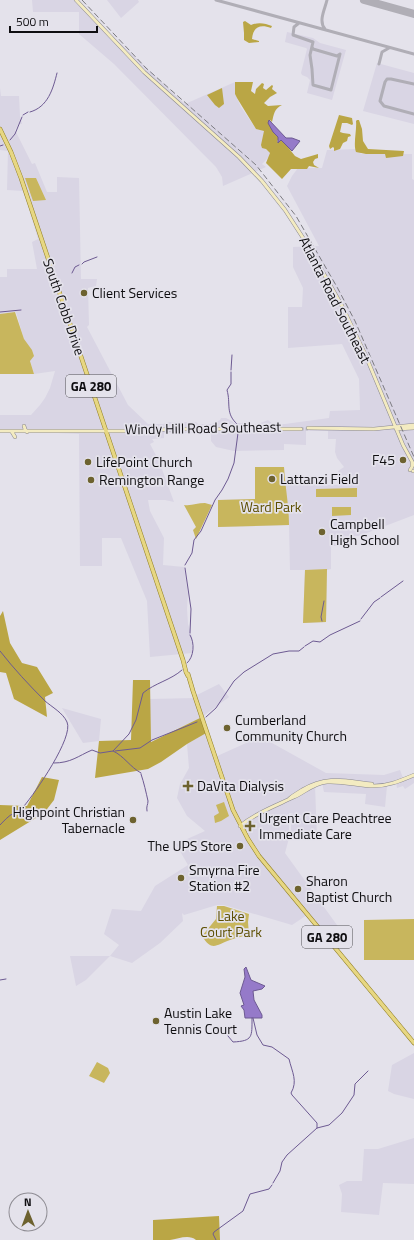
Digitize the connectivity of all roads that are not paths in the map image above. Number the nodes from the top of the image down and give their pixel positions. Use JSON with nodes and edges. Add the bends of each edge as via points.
{"nodes":[{"id":1,"x":76,"y":0,"type":"edge"},
{"id":2,"x":0,"y":129,"type":"edge"},
{"id":3,"x":19,"y":160,"type":"dead end"},
{"id":4,"x":18,"y":168,"type":"junction"},
{"id":5,"x":392,"y":419,"type":"junction"},
{"id":6,"x":24,"y":426,"type":"dead end"},
{"id":7,"x":414,"y":427,"type":"edge"},
{"id":8,"x":301,"y":428,"type":"tunnel mouth"},
{"id":9,"x":308,"y":428,"type":"tunnel mouth"},
{"id":10,"x":389,"y":428,"type":"dead end"},
{"id":11,"x":396,"y":428,"type":"junction"},
{"id":12,"x":402,"y":429,"type":"junction"},
{"id":13,"x":0,"y":431,"type":"edge"},
{"id":14,"x":106,"y":431,"type":"junction"},
{"id":15,"x":12,"y":432,"type":"junction"},
{"id":16,"x":27,"y":432,"type":"junction"},
{"id":17,"x":400,"y":435,"type":"junction"},
{"id":18,"x":15,"y":437,"type":"dead end"},
{"id":19,"x":413,"y":464,"type":"edge"},
{"id":20,"x":412,"y":471,"type":"edge"},
{"id":21,"x":204,"y":725,"type":"junction"},
{"id":22,"x":210,"y":729,"type":"dead end"},
{"id":23,"x":414,"y":774,"type":"edge"},
{"id":24,"x":240,"y":826,"type":"junction"},
{"id":25,"x":414,"y":1043,"type":"edge"}],
"edges":[{"from":1,"to":5,"type":"main road","name":"Atlanta Road Southeast","via":[[139,68],[232,150],[276,198],[304,238],[339,300]]},
{"from":2,"to":4,"type":"main road","name":"South Cobb Drive","number":"GA 280"},
{"from":3,"to":4,"type":"main road"},
{"from":4,"to":14,"type":"main road","name":"South Cobb Drive","number":"GA 280"},
{"from":5,"to":10,"type":"main road"},
{"from":5,"to":11,"type":"main road","name":"Atlanta Road Southeast"},
{"from":6,"to":16,"type":"main road"},
{"from":7,"to":11,"type":"main road"},
{"from":7,"to":12,"type":"main road"},
{"from":8,"to":14,"type":"main road","name":"Windy Hill Road Southeast"},
{"from":9,"to":11,"type":"main road"},
{"from":11,"to":12,"type":"main road"},
{"from":11,"to":17,"type":"main road","name":"Atlanta Road Southeast"},
{"from":12,"to":17,"type":"main road"},
{"from":13,"to":15,"type":"main road","name":"Windy Hill Road Southeast"},
{"from":14,"to":16,"type":"main road","name":"Windy Hill Road Southeast"},
{"from":14,"to":21,"type":"main road","name":"South Cobb Drive","number":"GA 280"},
{"from":15,"to":16,"type":"main road","name":"Windy Hill Road Southeast"},
{"from":15,"to":18,"type":"main road"},
{"from":17,"to":19,"type":"main road","name":"Atlanta Road Southeast"},
{"from":19,"to":20,"type":"main road"},
{"from":21,"to":22,"type":"main road"},
{"from":21,"to":24,"type":"main road","name":"South Cobb Drive","number":"GA 280"},
{"from":23,"to":24,"type":"main road","via":[[378,784],[320,781],[261,811]]},
{"from":24,"to":25,"type":"main road","name":"South Cobb Drive","number":"GA 280","via":[[259,856]]}]}
